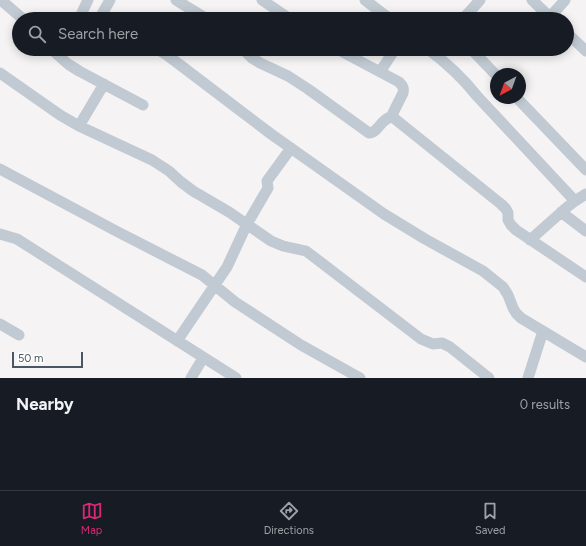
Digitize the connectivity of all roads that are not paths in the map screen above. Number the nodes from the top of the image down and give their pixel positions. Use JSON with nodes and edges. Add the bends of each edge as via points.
{"nodes":[{"id":1,"x":1,"y":0,"type":"edge"},
{"id":2,"x":88,"y":0,"type":"edge"},
{"id":3,"x":110,"y":0,"type":"edge"},
{"id":4,"x":176,"y":0,"type":"edge"},
{"id":5,"x":262,"y":0,"type":"edge"},
{"id":6,"x":365,"y":0,"type":"edge"},
{"id":7,"x":480,"y":0,"type":"edge"},
{"id":8,"x":532,"y":0,"type":"edge"},
{"id":9,"x":564,"y":0,"type":"edge"},
{"id":10,"x":15,"y":12,"type":"edge"},
{"id":11,"x":82,"y":12,"type":"edge"},
{"id":12,"x":103,"y":12,"type":"edge"},
{"id":13,"x":196,"y":12,"type":"edge"},
{"id":14,"x":280,"y":12,"type":"edge"},
{"id":15,"x":381,"y":12,"type":"edge"},
{"id":16,"x":469,"y":12,"type":"edge"},
{"id":17,"x":545,"y":12,"type":"edge"},
{"id":18,"x":555,"y":12,"type":"edge"},
{"id":19,"x":574,"y":40,"type":"edge"},
{"id":20,"x":586,"y":51,"type":"edge"},
{"id":21,"x":64,"y":56,"type":"edge"},
{"id":22,"x":168,"y":56,"type":"edge"},
{"id":23,"x":250,"y":56,"type":"edge"},
{"id":24,"x":350,"y":56,"type":"edge"},
{"id":25,"x":390,"y":56,"type":"edge"},
{"id":26,"x":438,"y":56,"type":"edge"},
{"id":27,"x":477,"y":56,"type":"edge"},
{"id":28,"x":490,"y":70,"type":"edge"},
{"id":29,"x":380,"y":72,"type":"junction"},
{"id":30,"x":0,"y":73,"type":"edge"},
{"id":31,"x":104,"y":84,"type":"junction"},
{"id":32,"x":523,"y":104,"type":"edge"},
{"id":33,"x":143,"y":105,"type":"dead end"},
{"id":34,"x":393,"y":116,"type":"junction"},
{"id":35,"x":79,"y":126,"type":"junction"},
{"id":36,"x":291,"y":148,"type":"junction"},
{"id":37,"x":0,"y":169,"type":"edge"},
{"id":38,"x":586,"y":170,"type":"edge"},
{"id":39,"x":586,"y":194,"type":"edge"},
{"id":40,"x":575,"y":202,"type":"junction"},
{"id":41,"x":561,"y":212,"type":"junction"},
{"id":42,"x":247,"y":224,"type":"junction"},
{"id":43,"x":586,"y":231,"type":"edge"},
{"id":44,"x":0,"y":234,"type":"edge"},
{"id":45,"x":530,"y":240,"type":"junction"},
{"id":46,"x":586,"y":277,"type":"edge"},
{"id":47,"x":214,"y":285,"type":"junction"},
{"id":48,"x":0,"y":324,"type":"edge"},
{"id":49,"x":543,"y":331,"type":"junction"},
{"id":50,"x":19,"y":335,"type":"dead end"},
{"id":51,"x":177,"y":341,"type":"junction"},
{"id":52,"x":586,"y":357,"type":"edge"},
{"id":53,"x":203,"y":358,"type":"junction"},
{"id":54,"x":191,"y":378,"type":"edge"},
{"id":55,"x":236,"y":378,"type":"edge"},
{"id":56,"x":360,"y":378,"type":"edge"},
{"id":57,"x":489,"y":378,"type":"edge"},
{"id":58,"x":528,"y":378,"type":"edge"}],
"edges":[{"from":1,"to":10,"type":"street"},
{"from":2,"to":11,"type":"street"},
{"from":3,"to":12,"type":"street"},
{"from":4,"to":13,"type":"street"},
{"from":5,"to":14,"type":"street"},
{"from":6,"to":15,"type":"street"},
{"from":7,"to":16,"type":"street"},
{"from":8,"to":17,"type":"street"},
{"from":9,"to":18,"type":"street"},
{"from":19,"to":20,"type":"street"},
{"from":21,"to":31,"type":"street","via":[[74,68]]},
{"from":22,"to":36,"type":"street"},
{"from":23,"to":34,"type":"street","via":[[298,82],[369,134]]},
{"from":24,"to":29,"type":"street"},
{"from":25,"to":29,"type":"street"},
{"from":26,"to":40,"type":"street","via":[[457,73]]},
{"from":27,"to":28,"type":"street"},
{"from":29,"to":34,"type":"street","via":[[403,86],[403,93]]},
{"from":30,"to":35,"type":"street"},
{"from":31,"to":33,"type":"street"},
{"from":31,"to":35,"type":"street"},
{"from":32,"to":38,"type":"street"},
{"from":34,"to":45,"type":"street","via":[[501,204],[508,213],[511,225]]},
{"from":35,"to":42,"type":"street","via":[[152,160],[193,191]]},
{"from":36,"to":42,"type":"street","via":[[267,181],[268,188]]},
{"from":36,"to":49,"type":"street","via":[[404,227],[483,271],[503,287],[516,314]]},
{"from":37,"to":47,"type":"street","via":[[202,275]]},
{"from":39,"to":40,"type":"street"},
{"from":40,"to":41,"type":"street"},
{"from":41,"to":43,"type":"street"},
{"from":41,"to":45,"type":"street"},
{"from":42,"to":47,"type":"street","via":[[227,268]]},
{"from":42,"to":57,"type":"street","via":[[277,244],[306,251],[421,339],[450,347]]},
{"from":44,"to":51,"type":"street","via":[[16,239]]},
{"from":45,"to":46,"type":"street"},
{"from":47,"to":51,"type":"street"},
{"from":47,"to":56,"type":"street","via":[[235,302],[301,345]]},
{"from":48,"to":50,"type":"street"},
{"from":49,"to":52,"type":"street"},
{"from":49,"to":58,"type":"street"},
{"from":51,"to":53,"type":"street"},
{"from":53,"to":54,"type":"street"},
{"from":53,"to":55,"type":"street"}]}
